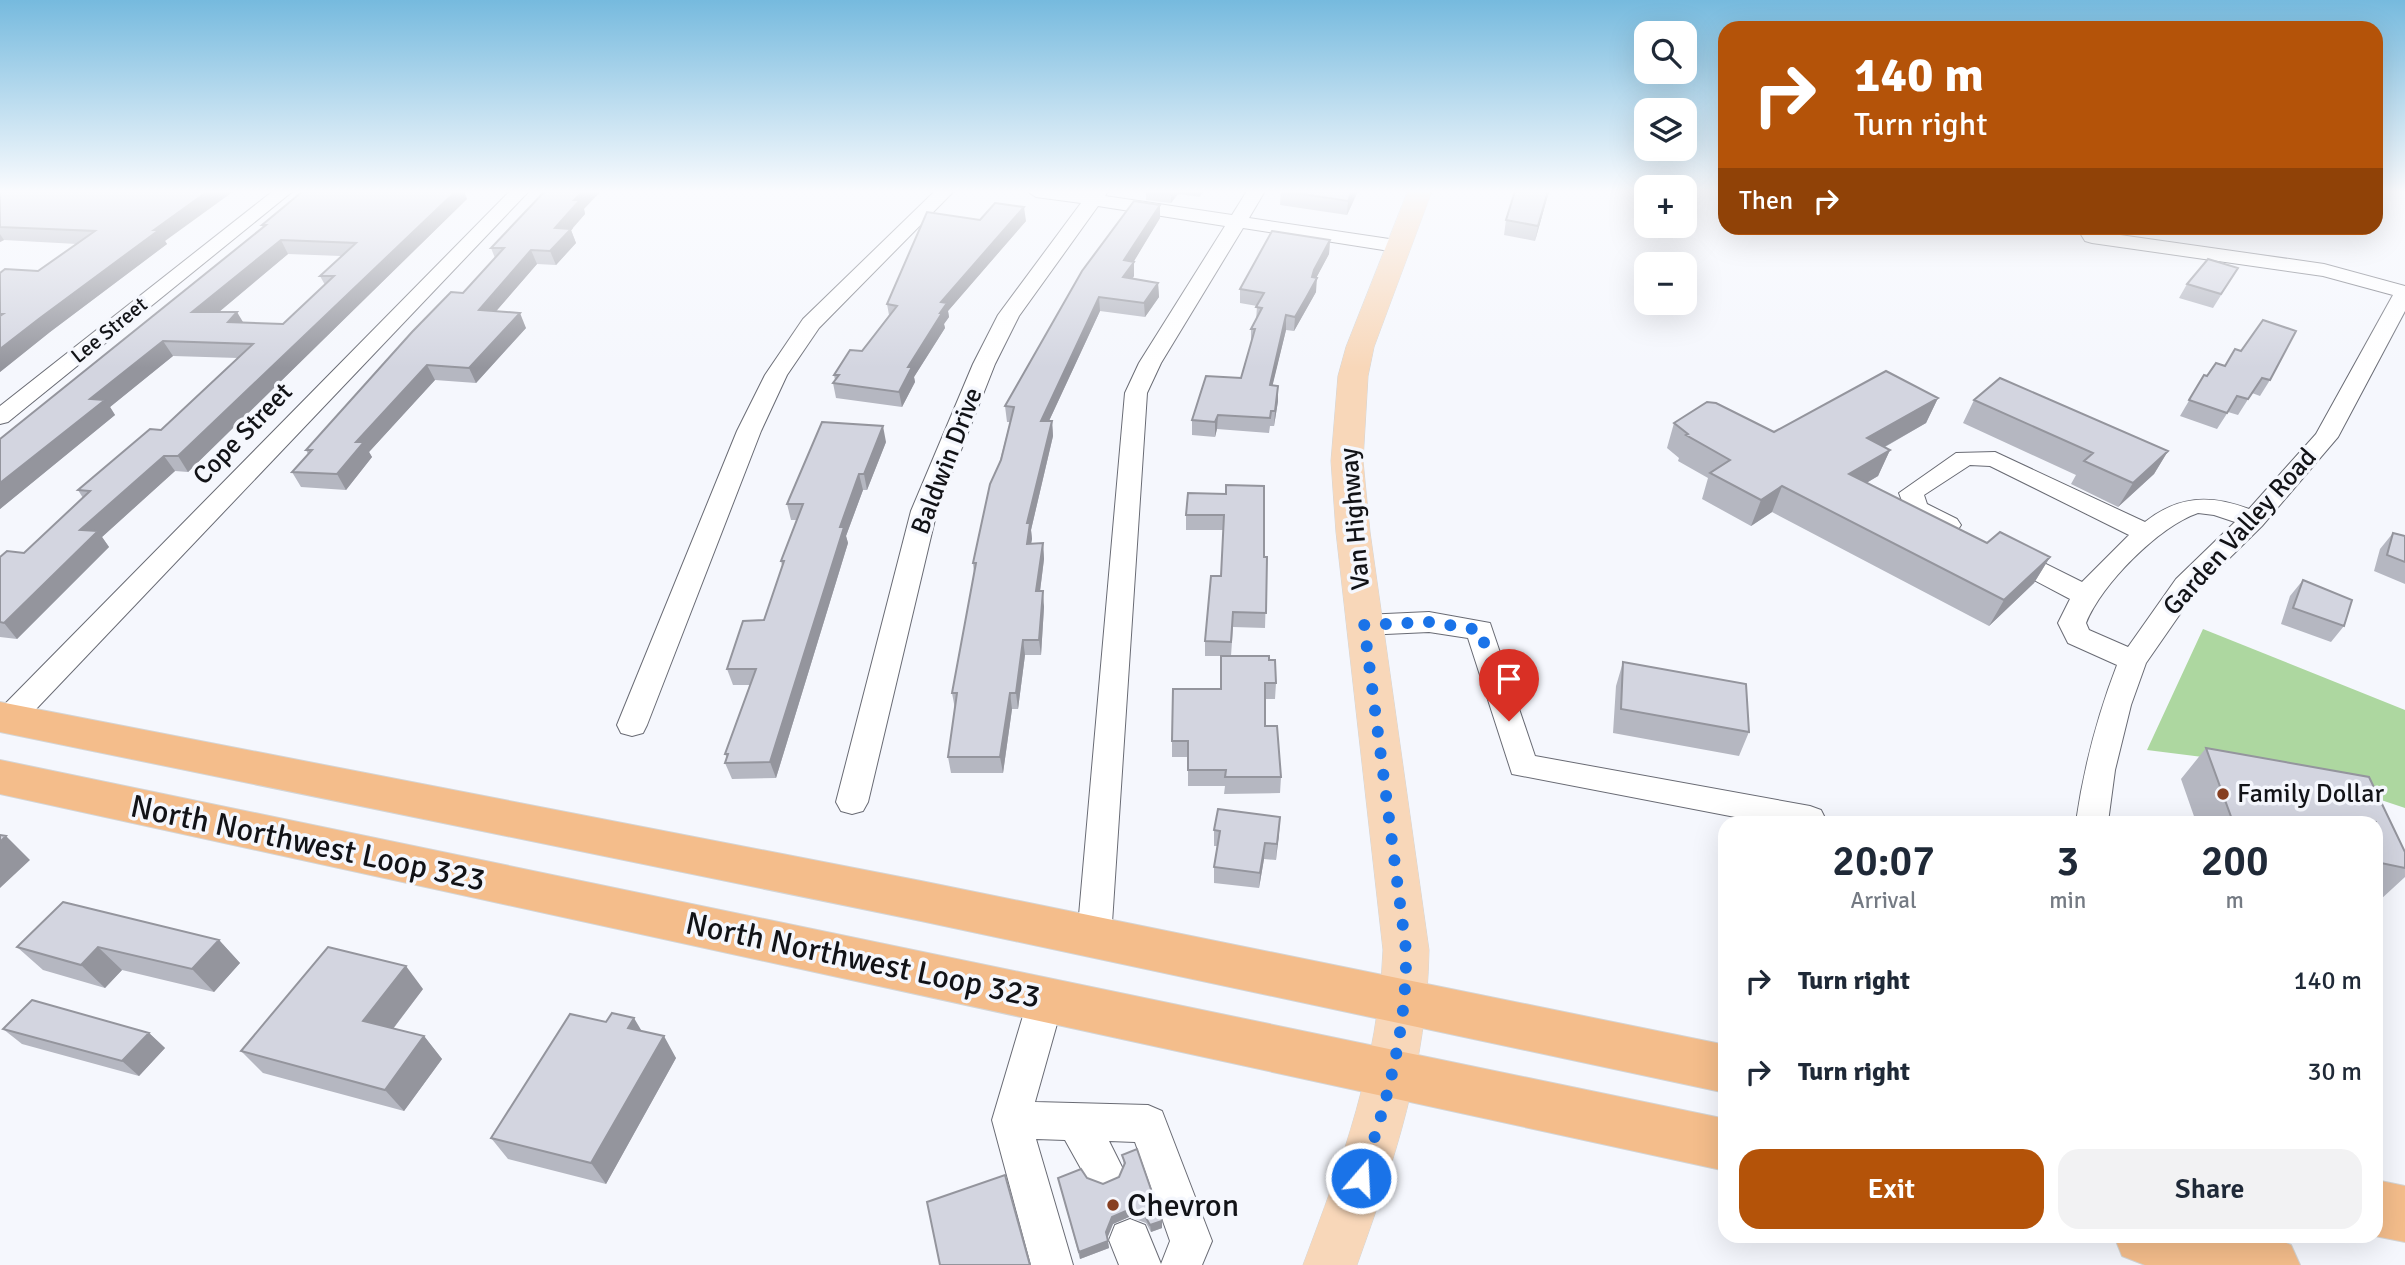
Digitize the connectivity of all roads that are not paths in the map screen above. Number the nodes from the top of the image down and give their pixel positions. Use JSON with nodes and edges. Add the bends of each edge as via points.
{"nodes":[{"id":1,"x":211,"y":250,"type":"edge"},
{"id":2,"x":462,"y":250,"type":"edge"},
{"id":3,"x":886,"y":250,"type":"edge"},
{"id":4,"x":1056,"y":250,"type":"edge"},
{"id":5,"x":1220,"y":250,"type":"edge"},
{"id":6,"x":1395,"y":250,"type":"edge"},
{"id":7,"x":2201,"y":250,"type":"edge"},
{"id":8,"x":2405,"y":292,"type":"edge"},
{"id":9,"x":0,"y":417,"type":"edge"},
{"id":10,"x":2253,"y":520,"type":"junction"},
{"id":11,"x":1964,"y":533,"type":"edge"},
{"id":12,"x":2148,"y":534,"type":"junction"},
{"id":13,"x":1988,"y":545,"type":"edge"},
{"id":14,"x":2084,"y":595,"type":"junction"},
{"id":15,"x":1364,"y":625,"type":"junction"},
{"id":16,"x":2133,"y":661,"type":"junction"},
{"id":17,"x":4,"y":718,"type":"edge"},
{"id":18,"x":632,"y":725,"type":"dead end"},
{"id":19,"x":0,"y":778,"type":"edge"},
{"id":20,"x":852,"y":802,"type":"dead end"},
{"id":21,"x":1794,"y":816,"type":"edge"},
{"id":22,"x":2093,"y":816,"type":"edge"},
{"id":23,"x":1094,"y":937,"type":"junction"},
{"id":24,"x":1046,"y":999,"type":"junction"},
{"id":25,"x":1406,"y":1003,"type":"junction"},
{"id":26,"x":1718,"y":1067,"type":"edge"},
{"id":27,"x":1394,"y":1074,"type":"junction"},
{"id":28,"x":1012,"y":1120,"type":"junction"},
{"id":29,"x":1075,"y":1121,"type":"junction"},
{"id":30,"x":1718,"y":1143,"type":"edge"},
{"id":31,"x":1102,"y":1169,"type":"dead end"},
{"id":32,"x":2383,"y":1209,"type":"edge"},
{"id":33,"x":2405,"y":1214,"type":"edge"},
{"id":34,"x":2173,"y":1243,"type":"edge"},
{"id":35,"x":1052,"y":1265,"type":"edge"},
{"id":36,"x":1181,"y":1265,"type":"edge"},
{"id":37,"x":1330,"y":1265,"type":"edge"},
{"id":38,"x":2271,"y":1265,"type":"edge"}],
"edges":[{"from":1,"to":9,"type":"street","name":"Lee Street"},
{"from":2,"to":17,"type":"street","name":"Cope Street"},
{"from":3,"to":18,"type":"street","via":[[811,324],[776,375],[749,431]]},
{"from":4,"to":20,"type":"street","name":"Baldwin Drive","via":[[1009,315],[924,511]]},
{"from":5,"to":23,"type":"street","via":[[1136,393]]},
{"from":6,"to":15,"type":"main road","name":"Van Highway","via":[[1360,347],[1351,397],[1349,499]]},
{"from":7,"to":8,"type":"street","via":[[2324,270]]},
{"from":8,"to":10,"type":"street","name":"Garden Valley Road","via":[[2326,437]]},
{"from":10,"to":12,"type":"street","via":[[2219,507],[2192,506]]},
{"from":10,"to":16,"type":"street","name":"Garden Valley Road","via":[[2186,585]]},
{"from":11,"to":12,"type":"street","via":[[1916,508],[1912,494],[1965,458],[1995,459]]},
{"from":12,"to":14,"type":"street"},
{"from":13,"to":14,"type":"street"},
{"from":14,"to":16,"type":"street","via":[[2071,623],[2078,636]]},
{"from":15,"to":21,"type":"street","via":[[1429,622],[1480,630],[1523,766]]},
{"from":15,"to":25,"type":"main road","name":"Van Highway","via":[[1406,950]]},
{"from":16,"to":22,"type":"street","name":"Garden Valley Road","via":[[2099,770]]},
{"from":17,"to":23,"type":"highway"},
{"from":19,"to":24,"type":"highway","name":"North Northwest Loop 323"},
{"from":23,"to":25,"type":"highway"},
{"from":24,"to":27,"type":"highway","name":"North Northwest Loop 323"},
{"from":24,"to":28,"type":"street"},
{"from":25,"to":26,"type":"highway"},
{"from":25,"to":27,"type":"main road","name":"Van Highway"},
{"from":27,"to":30,"type":"highway","name":"North Northwest Loop 323"},
{"from":27,"to":37,"type":"main road","name":"Van Highway"},
{"from":28,"to":29,"type":"street"},
{"from":28,"to":35,"type":"street"},
{"from":29,"to":31,"type":"street"},
{"from":29,"to":36,"type":"street","via":[[1148,1124],[1191,1241]]},
{"from":32,"to":33,"type":"highway"},
{"from":34,"to":38,"type":"highway"}]}
